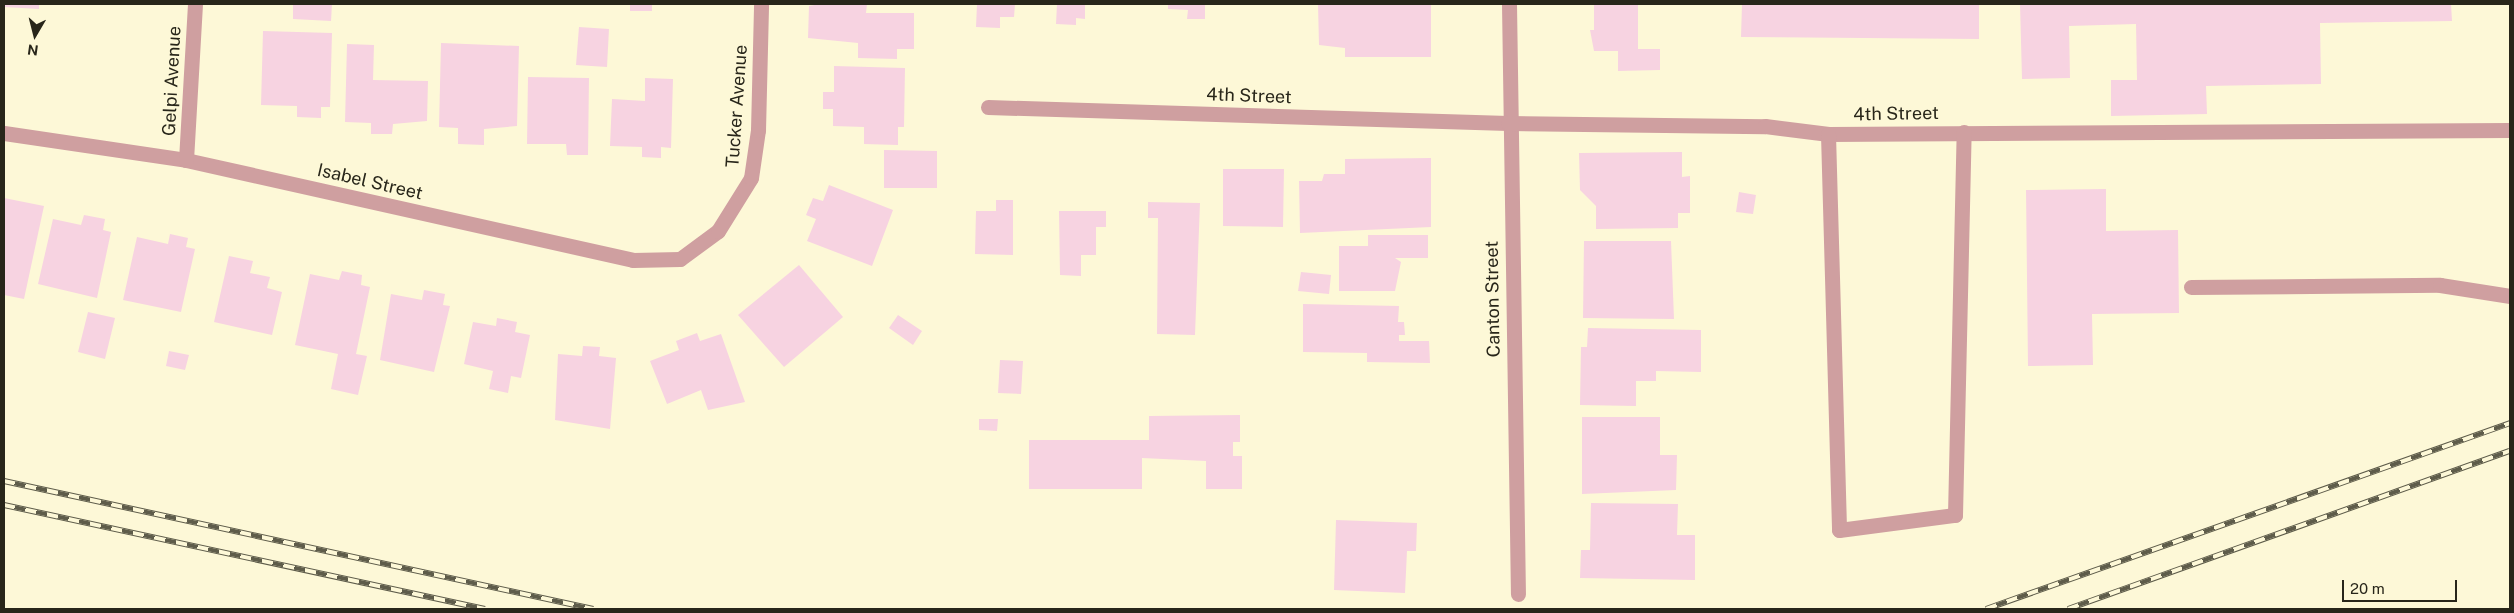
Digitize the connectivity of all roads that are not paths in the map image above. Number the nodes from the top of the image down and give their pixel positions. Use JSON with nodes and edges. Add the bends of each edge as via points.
{"nodes":[{"id":1,"x":195,"y":4,"type":"edge"},
{"id":2,"x":760,"y":4,"type":"edge"},
{"id":3,"x":1509,"y":4,"type":"edge"},
{"id":4,"x":988,"y":107,"type":"dead end"},
{"id":5,"x":1508,"y":123,"type":"junction"},
{"id":6,"x":2510,"y":130,"type":"edge"},
{"id":7,"x":1964,"y":132,"type":"junction"},
{"id":8,"x":4,"y":133,"type":"edge"},
{"id":9,"x":1828,"y":134,"type":"junction"},
{"id":10,"x":186,"y":160,"type":"junction"},
{"id":11,"x":718,"y":231,"type":"joint"},
{"id":12,"x":2191,"y":287,"type":"dead end"},
{"id":13,"x":2510,"y":296,"type":"edge"},
{"id":14,"x":1518,"y":594,"type":"dead end"}],
"edges":[{"from":1,"to":10,"type":"street","name":"Gelpi Avenue"},
{"from":2,"to":11,"type":"street","name":"Tucker Avenue","via":[[758,130],[751,178]]},
{"from":3,"to":5,"type":"street","name":"Canton Street"},
{"from":4,"to":5,"type":"street","name":"4th Street"},
{"from":5,"to":9,"type":"street","name":"4th Street","via":[[1765,126]]},
{"from":5,"to":14,"type":"street","name":"Canton Street"},
{"from":6,"to":7,"type":"street","name":"4th Street"},
{"from":7,"to":9,"type":"street","name":"4th Street"},
{"from":7,"to":9,"type":"street","via":[[1955,515],[1839,530]]},
{"from":8,"to":10,"type":"street","name":"Isabel Street"},
{"from":10,"to":11,"type":"street","name":"Isabel Street","via":[[633,260],[680,259]]},
{"from":12,"to":13,"type":"street","via":[[2440,285]]}]}
